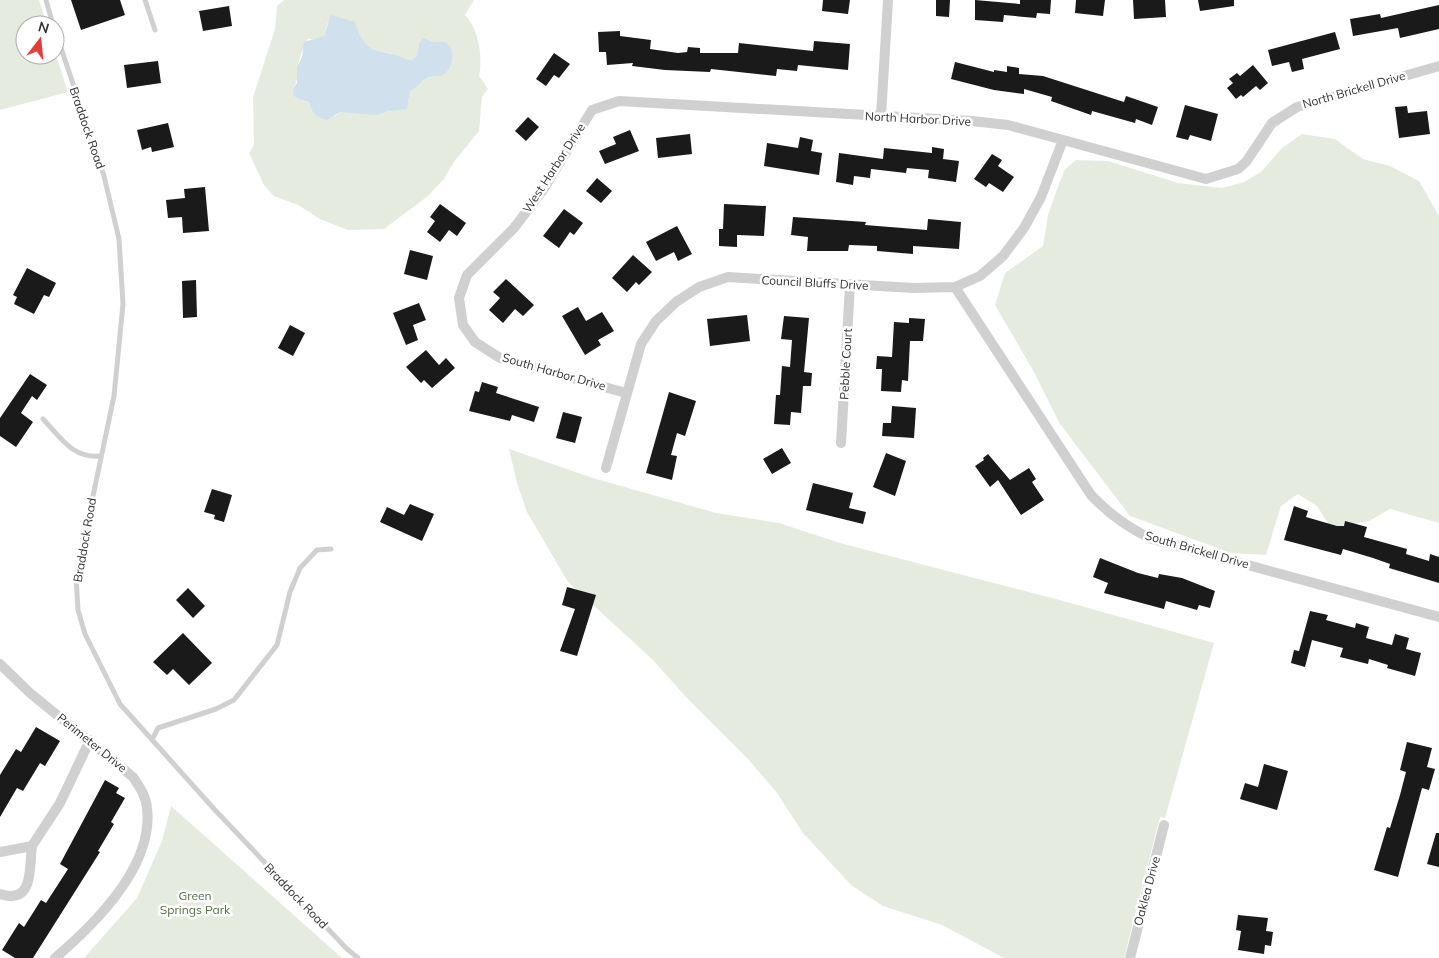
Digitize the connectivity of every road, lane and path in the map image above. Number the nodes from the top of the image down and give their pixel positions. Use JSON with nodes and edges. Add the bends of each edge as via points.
{"nodes":[{"id":1,"x":46,"y":0,"type":"edge"},
{"id":2,"x":145,"y":0,"type":"edge"},
{"id":3,"x":888,"y":0,"type":"edge"},
{"id":4,"x":50,"y":15,"type":"edge"},
{"id":5,"x":155,"y":30,"type":"dead end"},
{"id":6,"x":65,"y":60,"type":"edge"},
{"id":7,"x":1438,"y":69,"type":"edge"},
{"id":8,"x":592,"y":110,"type":"joint"},
{"id":9,"x":881,"y":116,"type":"junction"},
{"id":10,"x":1063,"y":140,"type":"junction"},
{"id":11,"x":1238,"y":169,"type":"joint"},
{"id":12,"x":850,"y":285,"type":"junction"},
{"id":13,"x":955,"y":287,"type":"junction"},
{"id":14,"x":463,"y":326,"type":"joint"},
{"id":15,"x":626,"y":393,"type":"junction"},
{"id":16,"x":43,"y":419,"type":"dead end"},
{"id":17,"x":841,"y":443,"type":"dead end"},
{"id":18,"x":101,"y":456,"type":"junction"},
{"id":19,"x":606,"y":468,"type":"dead end"},
{"id":20,"x":331,"y":549,"type":"dead end"},
{"id":21,"x":1439,"y":617,"type":"edge"},
{"id":22,"x":0,"y":664,"type":"edge"},
{"id":23,"x":90,"y":740,"type":"junction"},
{"id":24,"x":152,"y":740,"type":"junction"},
{"id":25,"x":1164,"y":825,"type":"dead end"},
{"id":26,"x":32,"y":846,"type":"junction"},
{"id":27,"x":0,"y":852,"type":"edge"},
{"id":28,"x":0,"y":894,"type":"edge"},
{"id":29,"x":55,"y":958,"type":"edge"},
{"id":30,"x":358,"y":958,"type":"edge"},
{"id":31,"x":1130,"y":958,"type":"edge"}],
"edges":[{"from":1,"to":4,"type":"lane"},
{"from":2,"to":5,"type":"lane"},
{"from":3,"to":9,"type":"street"},
{"from":6,"to":18,"type":"lane","name":"Braddock Road","via":[[104,176],[119,239],[123,304],[114,396]]},
{"from":7,"to":11,"type":"street","name":"North Brickell Drive","via":[[1297,107],[1272,123]]},
{"from":8,"to":9,"type":"street","name":"North Harbor Drive","via":[[619,101]]},
{"from":8,"to":14,"type":"street","name":"West Harbor Drive","via":[[543,190],[514,228],[467,275],[459,298]]},
{"from":9,"to":10,"type":"street","name":"North Harbor Drive","via":[[1008,125]]},
{"from":10,"to":11,"type":"street","name":"North Harbor Drive","via":[[1206,179]]},
{"from":10,"to":13,"type":"street","name":"Council Bluffs Drive","via":[[1041,197],[1024,228],[1003,256],[980,276]]},
{"from":12,"to":13,"type":"street","name":"Council Bluffs Drive"},
{"from":12,"to":15,"type":"street","name":"Council Bluffs Drive","via":[[728,277],[699,287],[656,321],[641,344]]},
{"from":12,"to":17,"type":"street","name":"Pebble Court"},
{"from":13,"to":21,"type":"street","name":"South Brickell Drive","via":[[1091,495],[1106,511],[1133,530],[1152,539]]},
{"from":14,"to":15,"type":"street","name":"South Harbor Drive","via":[[474,342],[500,358]]},
{"from":15,"to":19,"type":"street","name":"Council Bluffs Drive"},
{"from":16,"to":18,"type":"lane","via":[[76,452],[88,458]]},
{"from":18,"to":24,"type":"lane","name":"Braddock Road","via":[[76,577],[78,610],[85,634],[120,704]]},
{"from":20,"to":24,"type":"lane","via":[[317,550],[300,568],[290,592],[277,645],[234,700],[158,728]]},
{"from":22,"to":23,"type":"street","name":"Perimeter Drive","via":[[30,693]]},
{"from":23,"to":26,"type":"street","via":[[60,803]]},
{"from":23,"to":29,"type":"street","name":"Perimeter Drive","via":[[133,777],[143,792],[147,806],[143,845],[119,893],[93,924]]},
{"from":24,"to":30,"type":"lane","name":"Braddock Road"},
{"from":25,"to":31,"type":"street","name":"Oaklea Drive"},
{"from":26,"to":27,"type":"street"},
{"from":26,"to":28,"type":"street","via":[[31,875],[25,888],[12,896]]}]}
